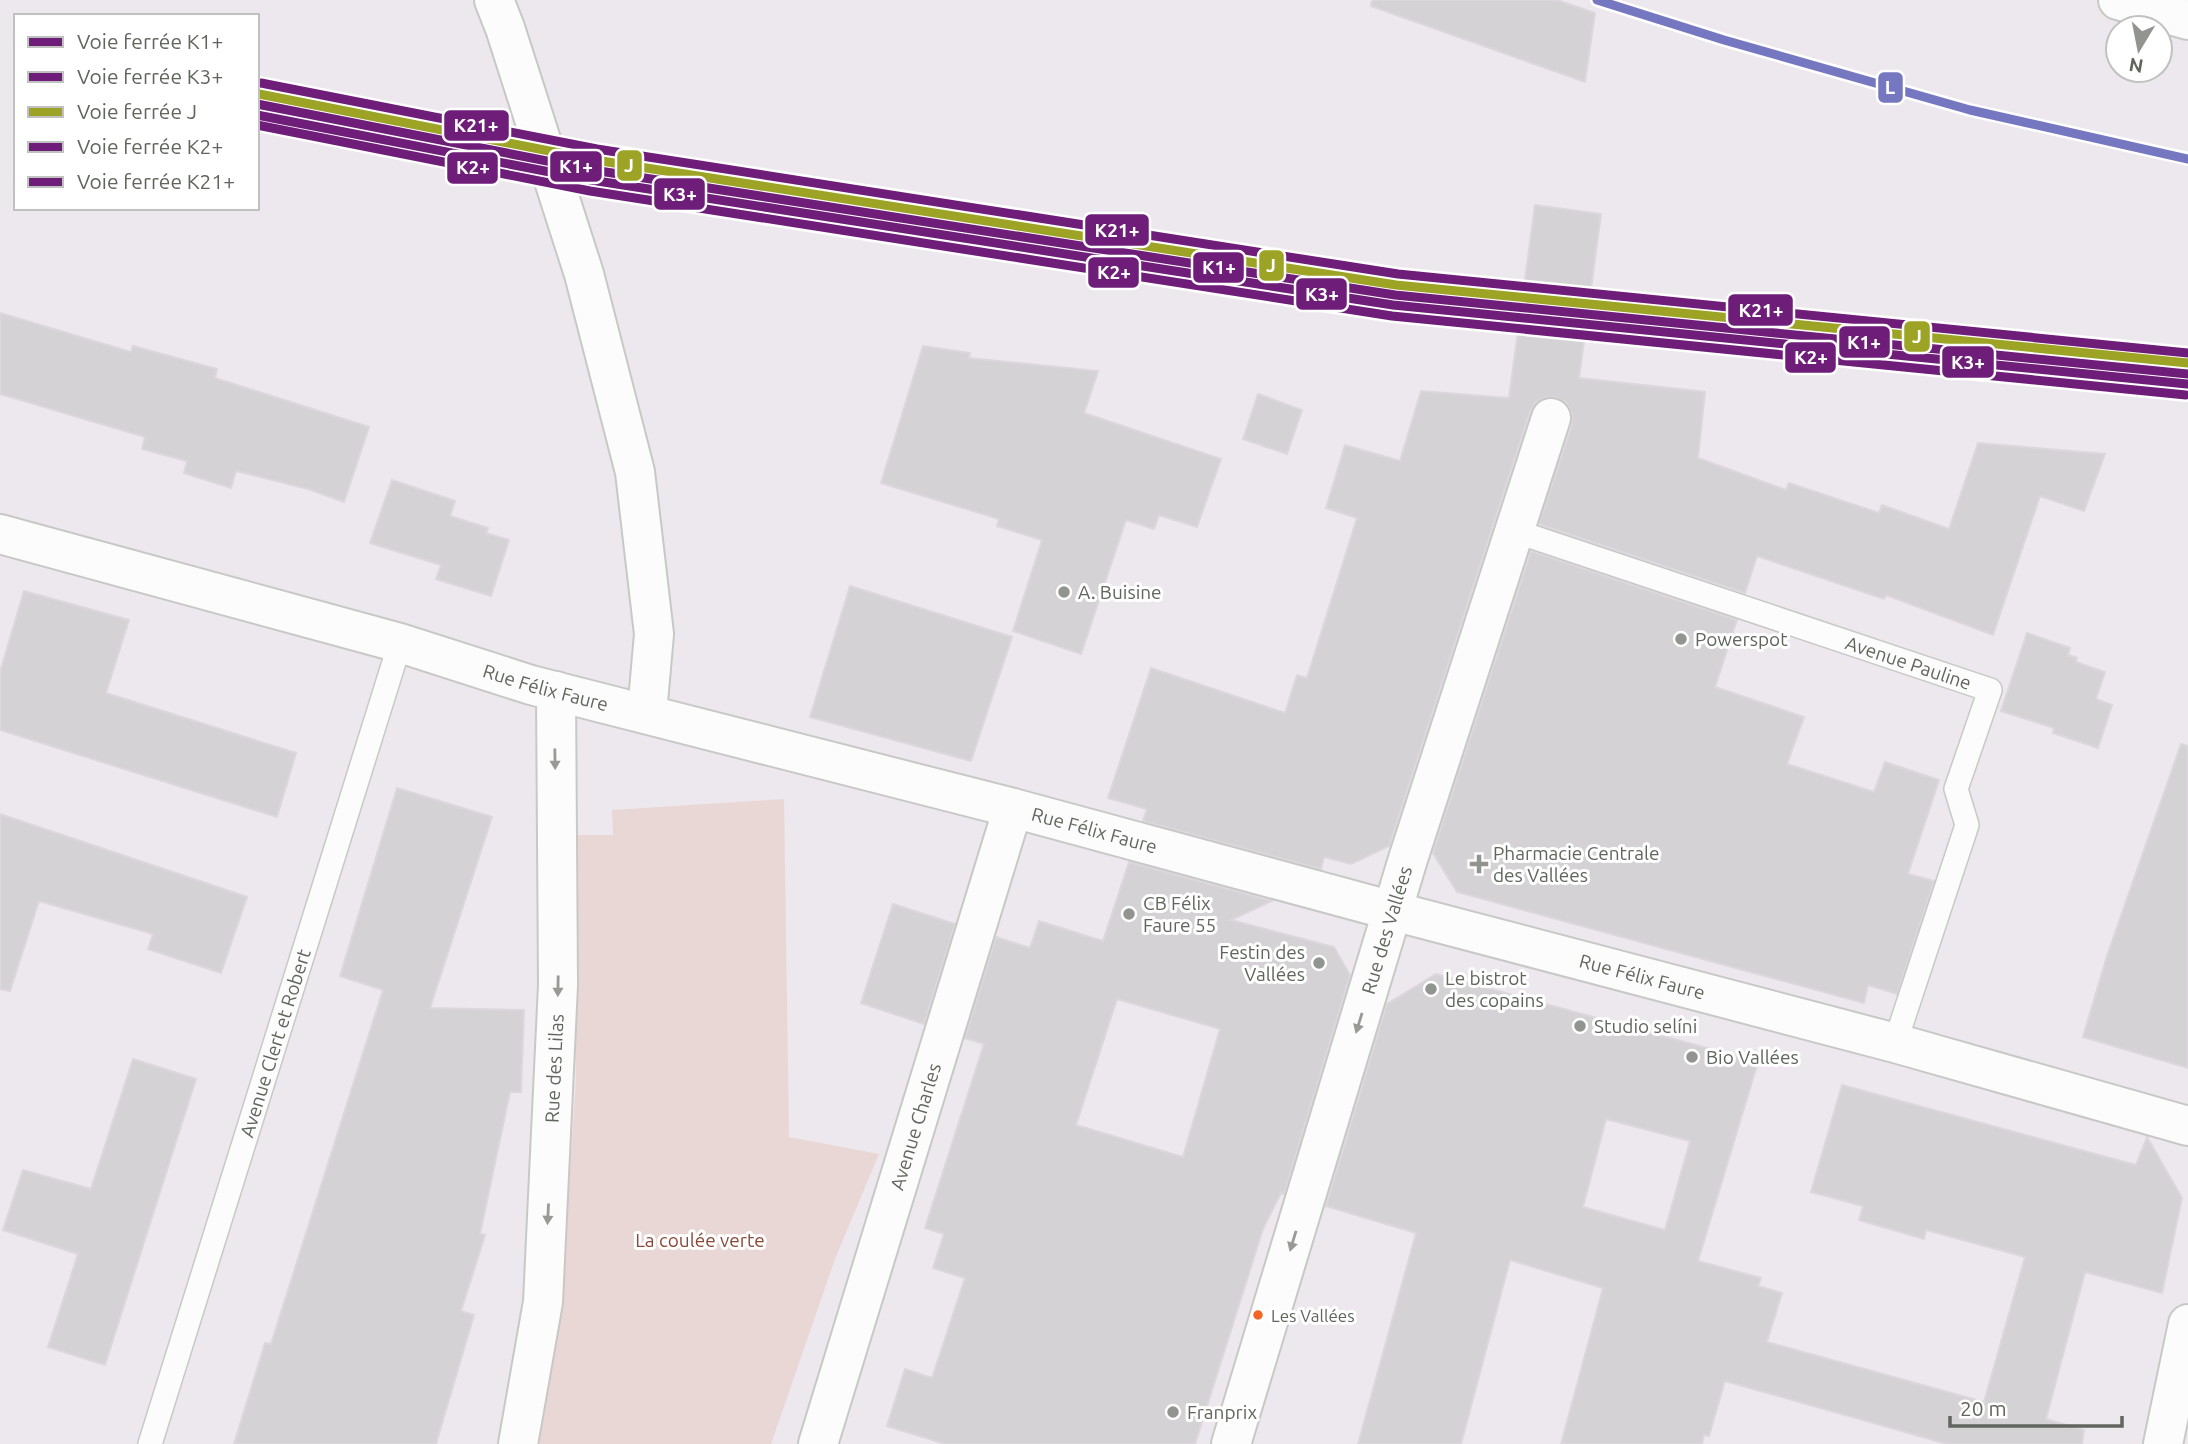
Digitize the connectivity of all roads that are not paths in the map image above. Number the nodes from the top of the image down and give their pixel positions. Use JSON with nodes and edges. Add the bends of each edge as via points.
{"nodes":[{"id":1,"x":2118,"y":0,"type":"edge"},
{"id":2,"x":500,"y":14,"type":"edge"},
{"id":3,"x":2188,"y":20,"type":"edge"},
{"id":4,"x":1551,"y":418,"type":"dead end"},
{"id":5,"x":1514,"y":531,"type":"junction"},
{"id":6,"x":0,"y":534,"type":"edge"},
{"id":7,"x":400,"y":643,"type":"junction"},
{"id":8,"x":556,"y":691,"type":"junction"},
{"id":9,"x":647,"y":713,"type":"junction"},
{"id":10,"x":1013,"y":808,"type":"junction"},
{"id":11,"x":1393,"y":911,"type":"junction"},
{"id":12,"x":1895,"y":1043,"type":"junction"},
{"id":13,"x":2188,"y":1126,"type":"edge"},
{"id":14,"x":2188,"y":1324,"type":"edge"},
{"id":15,"x":831,"y":1441,"type":"edge"},
{"id":16,"x":150,"y":1444,"type":"edge"},
{"id":17,"x":517,"y":1444,"type":"edge"},
{"id":18,"x":1231,"y":1444,"type":"edge"},
{"id":19,"x":2163,"y":1444,"type":"edge"}],
"edges":[{"from":1,"to":3,"type":"street"},
{"from":2,"to":9,"type":"street","via":[[584,274],[635,472],[654,634]]},
{"from":4,"to":5,"type":"street","name":"Rue des Vallées"},
{"from":5,"to":11,"type":"street","name":"Rue des Vallées"},
{"from":5,"to":12,"type":"lane","name":"Avenue Pauline","via":[[1990,691],[1956,789],[1967,825]]},
{"from":6,"to":7,"type":"street","name":"Rue Félix Faure"},
{"from":7,"to":8,"type":"street","name":"Rue Félix Faure"},
{"from":7,"to":16,"type":"lane","name":"Avenue Clert et Robert"},
{"from":8,"to":9,"type":"street","name":"Rue Félix Faure"},
{"from":8,"to":17,"type":"street","name":"Rue des Lilas","one_way":true,"via":[[558,985],[544,1302]]},
{"from":9,"to":10,"type":"street","name":"Rue Félix Faure"},
{"from":10,"to":11,"type":"street","name":"Rue Félix Faure"},
{"from":10,"to":15,"type":"street","name":"Avenue Charles"},
{"from":11,"to":12,"type":"street","name":"Rue Félix Faure"},
{"from":11,"to":18,"type":"street","name":"Rue des Vallées","one_way":true},
{"from":12,"to":13,"type":"street","name":"Rue Félix Faure"},
{"from":14,"to":19,"type":"street"}]}
